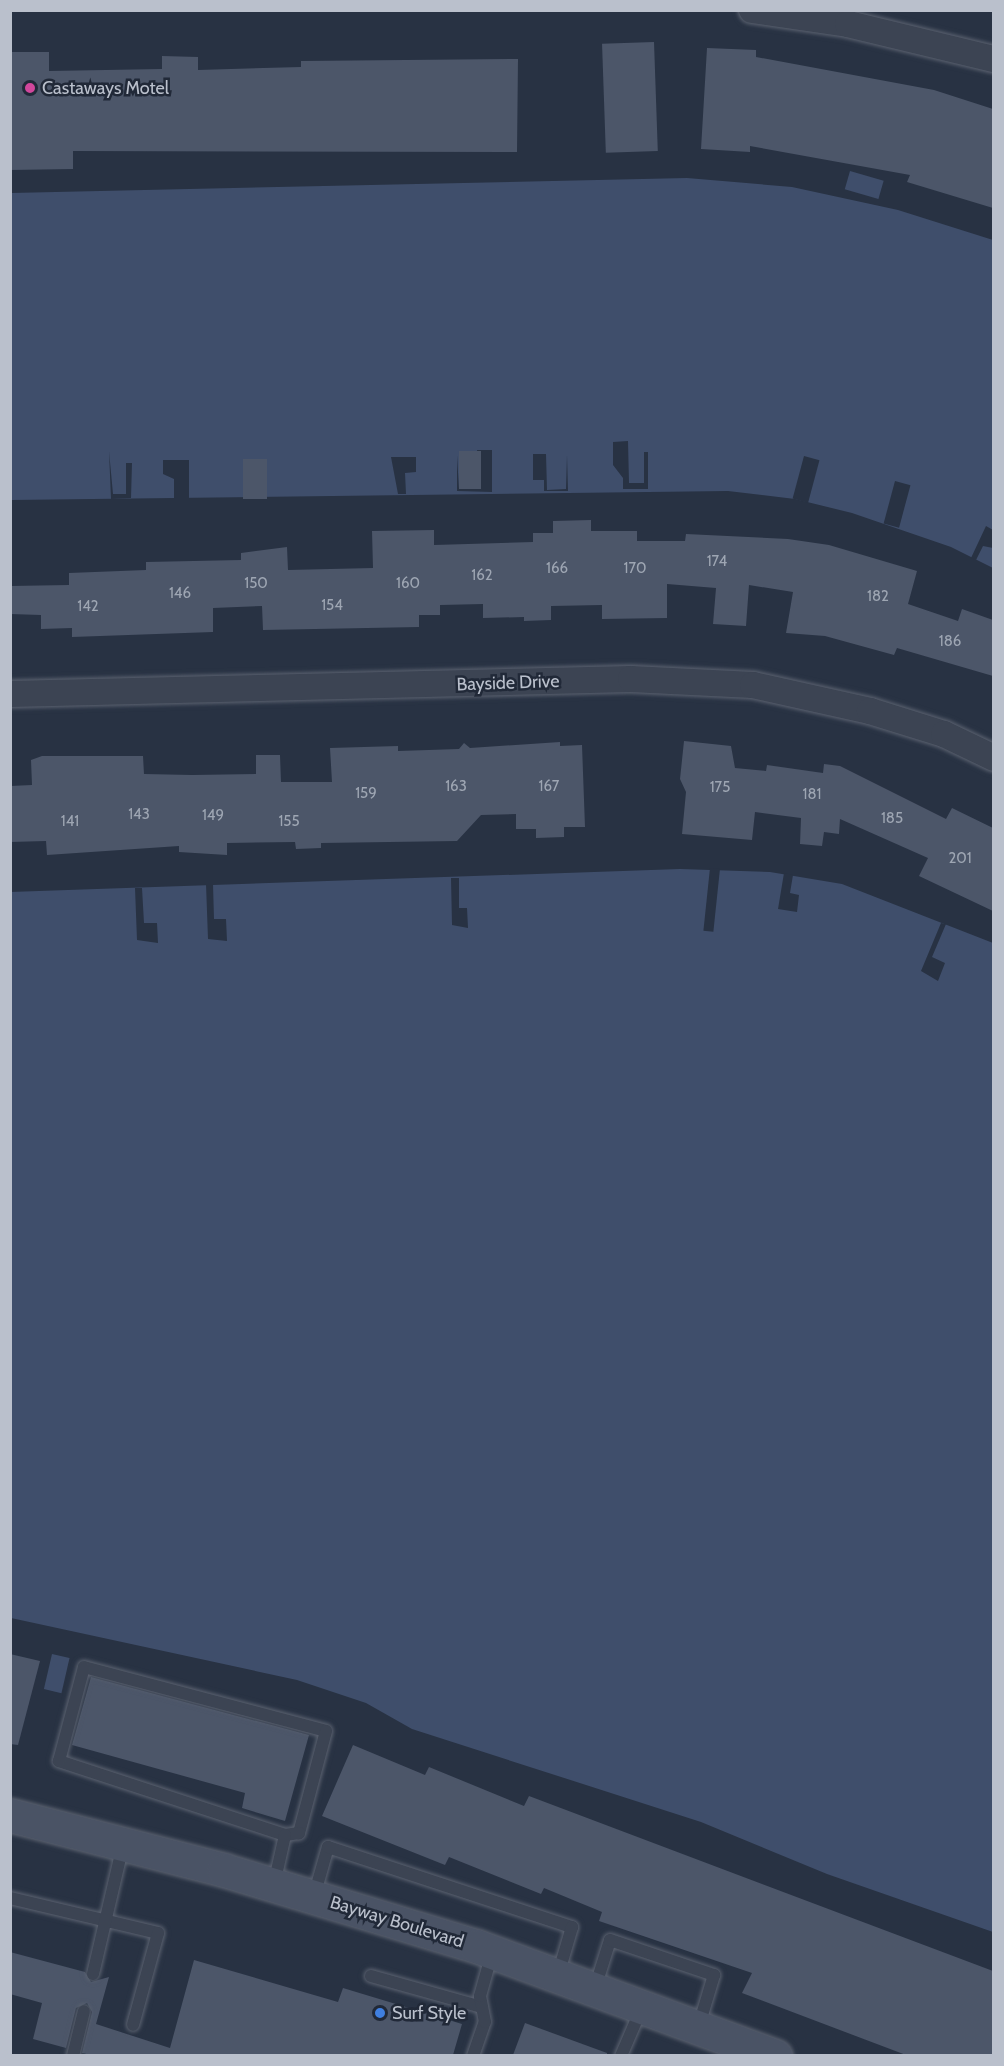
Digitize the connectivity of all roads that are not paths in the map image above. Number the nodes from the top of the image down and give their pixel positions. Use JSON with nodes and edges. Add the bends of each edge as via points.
{"nodes":[{"id":1,"x":752,"y":10,"type":"edge"},
{"id":2,"x":993,"y":59,"type":"edge"},
{"id":3,"x":10,"y":694,"type":"edge"},
{"id":4,"x":993,"y":758,"type":"edge"},
{"id":5,"x":10,"y":1815,"type":"edge"},
{"id":6,"x":285,"y":1835,"type":"junction"},
{"id":7,"x":124,"y":1844,"type":"junction"},
{"id":8,"x":273,"y":1885,"type":"junction"},
{"id":9,"x":314,"y":1897,"type":"junction"},
{"id":10,"x":10,"y":1898,"type":"edge"},
{"id":11,"x":106,"y":1920,"type":"junction"},
{"id":12,"x":493,"y":1952,"type":"junction"},
{"id":13,"x":93,"y":1974,"type":"dead end"},
{"id":14,"x":371,"y":1976,"type":"dead end"},
{"id":15,"x":557,"y":1976,"type":"junction"},
{"id":16,"x":594,"y":1989,"type":"junction"},
{"id":17,"x":481,"y":2007,"type":"junction"},
{"id":18,"x":643,"y":2007,"type":"junction"},
{"id":19,"x":84,"y":2011,"type":"dead end"},
{"id":20,"x":133,"y":2025,"type":"dead end"},
{"id":21,"x":698,"y":2026,"type":"junction"},
{"id":22,"x":73,"y":2055,"type":"edge"},
{"id":23,"x":473,"y":2055,"type":"edge"},
{"id":24,"x":621,"y":2055,"type":"edge"},
{"id":25,"x":775,"y":2055,"type":"edge"}],
"edges":[{"from":1,"to":2,"type":"street","via":[[848,24]]},
{"from":3,"to":4,"type":"street","name":"Bayside Drive","via":[[632,679],[753,685],[870,711],[944,734]]},
{"from":5,"to":7,"type":"street","name":"Bayway Boulevard"},
{"from":6,"to":6,"type":"lane","via":[[299,1833],[326,1731],[84,1667],[59,1761]]},
{"from":6,"to":8,"type":"lane"},
{"from":7,"to":8,"type":"street","name":"Bayway Boulevard"},
{"from":7,"to":11,"type":"lane"},
{"from":8,"to":9,"type":"street","name":"Bayway Boulevard"},
{"from":9,"to":12,"type":"street","name":"Bayway Boulevard"},
{"from":9,"to":15,"type":"lane","via":[[328,1847],[572,1927]]},
{"from":10,"to":11,"type":"lane"},
{"from":11,"to":13,"type":"lane"},
{"from":11,"to":20,"type":"lane","via":[[158,1933]]},
{"from":12,"to":15,"type":"street","name":"Bayway Boulevard"},
{"from":12,"to":17,"type":"lane","via":[[480,1996]]},
{"from":14,"to":17,"type":"lane"},
{"from":15,"to":16,"type":"street","name":"Bayway Boulevard"},
{"from":16,"to":18,"type":"street","name":"Bayway Boulevard"},
{"from":16,"to":21,"type":"lane","via":[[610,1940],[714,1975]]},
{"from":17,"to":23,"type":"lane","via":[[484,2022]]},
{"from":18,"to":21,"type":"street","name":"Bayway Boulevard"},
{"from":18,"to":24,"type":"lane"},
{"from":19,"to":22,"type":"lane"},
{"from":21,"to":25,"type":"street","name":"Bayway Boulevard"}]}
